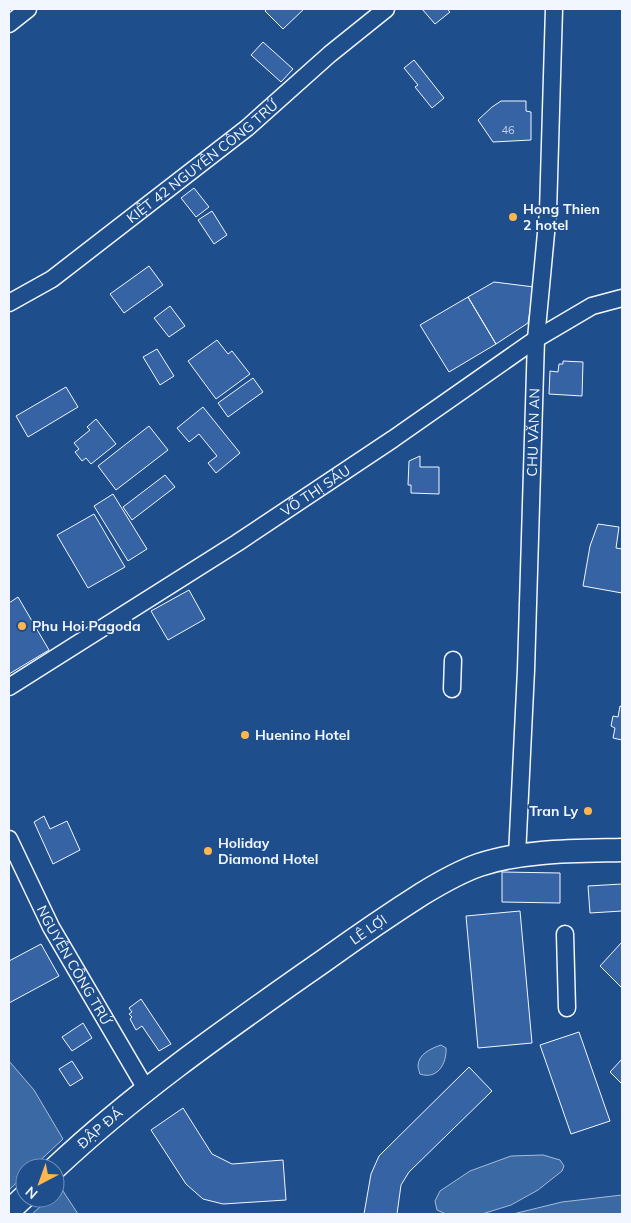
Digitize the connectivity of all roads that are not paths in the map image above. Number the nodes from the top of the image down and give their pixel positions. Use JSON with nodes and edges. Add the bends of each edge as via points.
{"nodes":[{"id":1,"x":28,"y":9,"type":"edge"},
{"id":2,"x":386,"y":9,"type":"edge"},
{"id":3,"x":554,"y":9,"type":"edge"},
{"id":4,"x":9,"y":24,"type":"edge"},
{"id":5,"x":622,"y":298,"type":"edge"},
{"id":6,"x":9,"y":303,"type":"edge"},
{"id":7,"x":536,"y":339,"type":"junction"},
{"id":8,"x":453,"y":660,"type":"dead end"},
{"id":9,"x":9,"y":687,"type":"edge"},
{"id":10,"x":452,"y":689,"type":"dead end"},
{"id":11,"x":9,"y":838,"type":"edge"},
{"id":12,"x":622,"y":850,"type":"edge"},
{"id":13,"x":517,"y":856,"type":"junction"},
{"id":14,"x":565,"y":934,"type":"dead end"},
{"id":15,"x":567,"y":1008,"type":"dead end"},
{"id":16,"x":146,"y":1089,"type":"junction"},
{"id":17,"x":65,"y":1159,"type":"edge"}],
"edges":[{"from":1,"to":4,"type":"street"},
{"from":2,"to":6,"type":"street","name":"KIỆT 42 NGUYỄN CÔNG TRỨ","via":[[247,128],[52,279]]},
{"from":3,"to":7,"type":"street","name":"CHU VĂN AN","via":[[548,212]]},
{"from":5,"to":7,"type":"street","name":"VÕ THỊ SÁU","via":[[592,306]]},
{"from":7,"to":9,"type":"street","name":"VÕ THỊ SÁU","via":[[237,543]]},
{"from":7,"to":13,"type":"street","name":"CHU VĂN AN"},
{"from":8,"to":10,"type":"street"},
{"from":11,"to":16,"type":"street","name":"NGUYỄN CÔNG TRỨ","via":[[51,927]]},
{"from":12,"to":13,"type":"main road","name":"LÊ LỢI"},
{"from":13,"to":16,"type":"main road","name":"LÊ LỢI","via":[[479,865],[404,905],[224,1030]]},
{"from":14,"to":15,"type":"street"},
{"from":16,"to":17,"type":"main road","name":"ĐẬP ĐÁ"}]}
